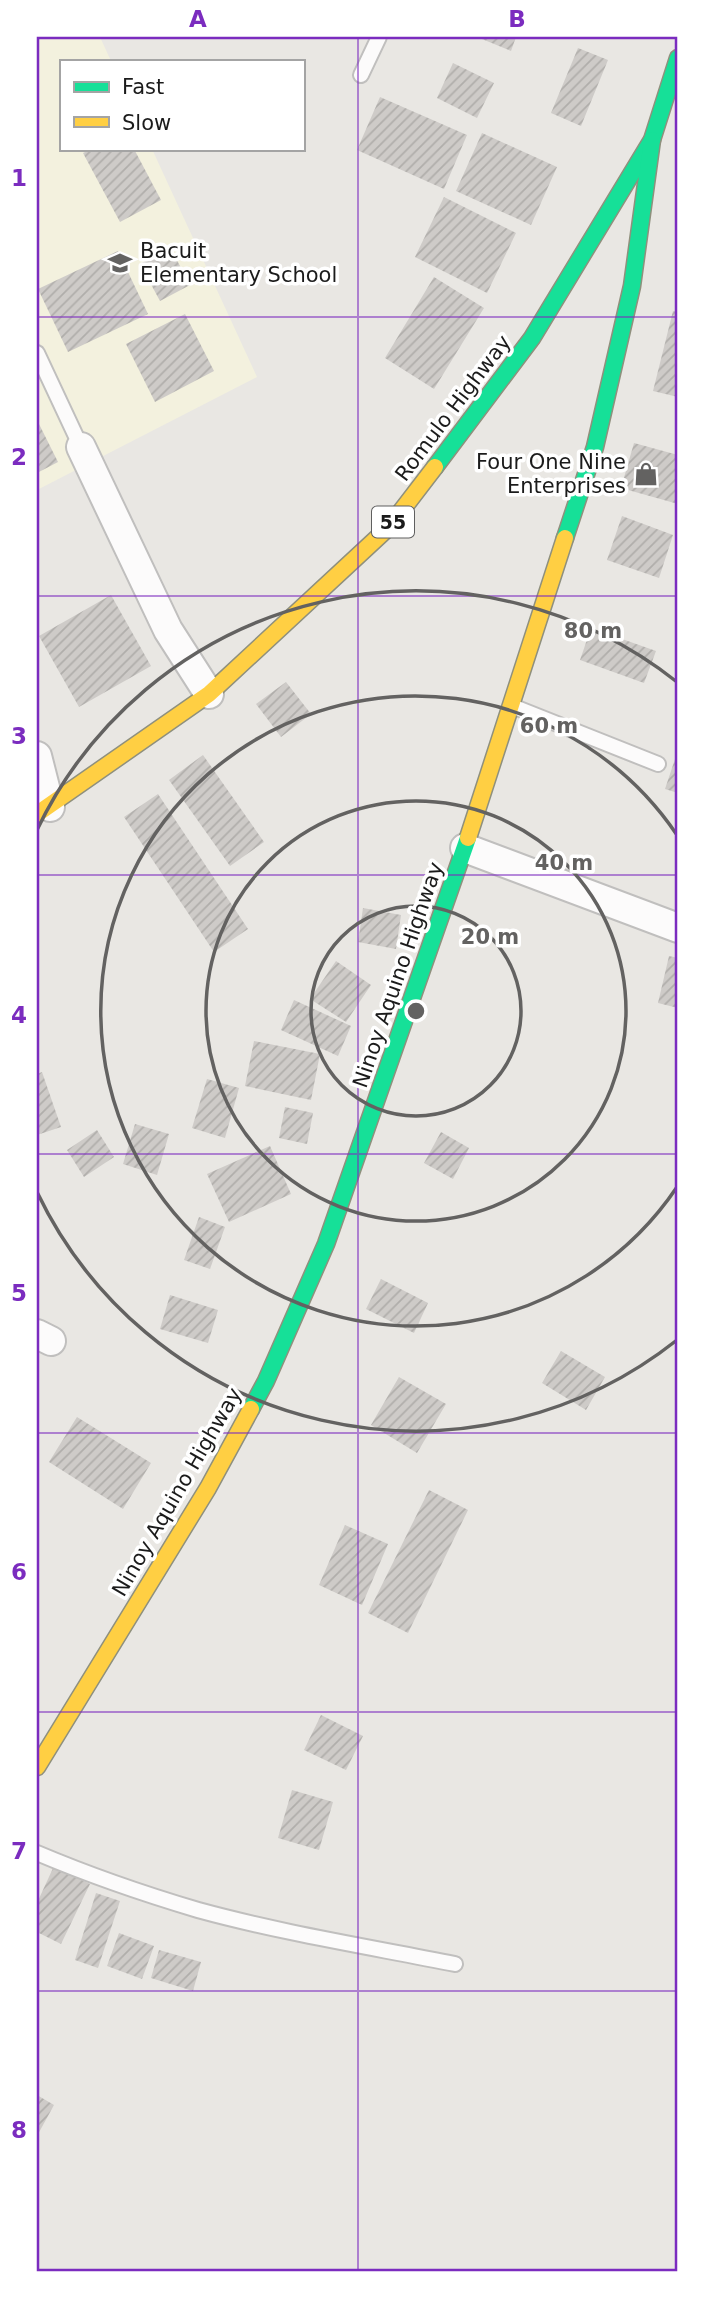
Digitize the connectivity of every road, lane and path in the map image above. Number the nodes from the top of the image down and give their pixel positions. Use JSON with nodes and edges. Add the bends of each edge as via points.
{"nodes":[{"id":1,"x":379,"y":37,"type":"edge"},
{"id":2,"x":678,"y":58,"type":"edge"},
{"id":3,"x":361,"y":75,"type":"dead end"},
{"id":4,"x":652,"y":140,"type":"junction"},
{"id":5,"x":37,"y":353,"type":"edge"},
{"id":6,"x":81,"y":447,"type":"joint"},
{"id":7,"x":209,"y":694,"type":"junction"},
{"id":8,"x":511,"y":706,"type":"junction"},
{"id":9,"x":37,"y":756,"type":"edge"},
{"id":10,"x":658,"y":764,"type":"dead end"},
{"id":11,"x":44,"y":811,"type":"edge"},
{"id":12,"x":465,"y":848,"type":"junction"},
{"id":13,"x":678,"y":928,"type":"edge"},
{"id":14,"x":37,"y":1768,"type":"edge"},
{"id":15,"x":37,"y":1853,"type":"edge"},
{"id":16,"x":455,"y":1964,"type":"dead end"}],
"edges":[{"from":1,"to":3,"type":"lane"},
{"from":2,"to":4,"type":"main road","name":"Romulo Highway","number":"55"},
{"from":4,"to":7,"type":"main road","name":"Romulo Highway","number":"55","via":[[532,338],[389,527]]},
{"from":4,"to":8,"type":"main road","name":"Ninoy Aquino Highway","via":[[632,286],[594,447]]},
{"from":5,"to":6,"type":"lane"},
{"from":6,"to":7,"type":"street","via":[[168,630]]},
{"from":7,"to":11,"type":"main road","name":"Romulo Highway","number":"55"},
{"from":8,"to":10,"type":"lane"},
{"from":8,"to":12,"type":"main road","name":"Ninoy Aquino Highway"},
{"from":9,"to":11,"type":"street"},
{"from":12,"to":13,"type":"street"},
{"from":12,"to":14,"type":"main road","name":"Ninoy Aquino Highway","via":[[326,1244],[266,1381],[208,1488]]},
{"from":15,"to":16,"type":"lane","via":[[199,1910]]}]}
